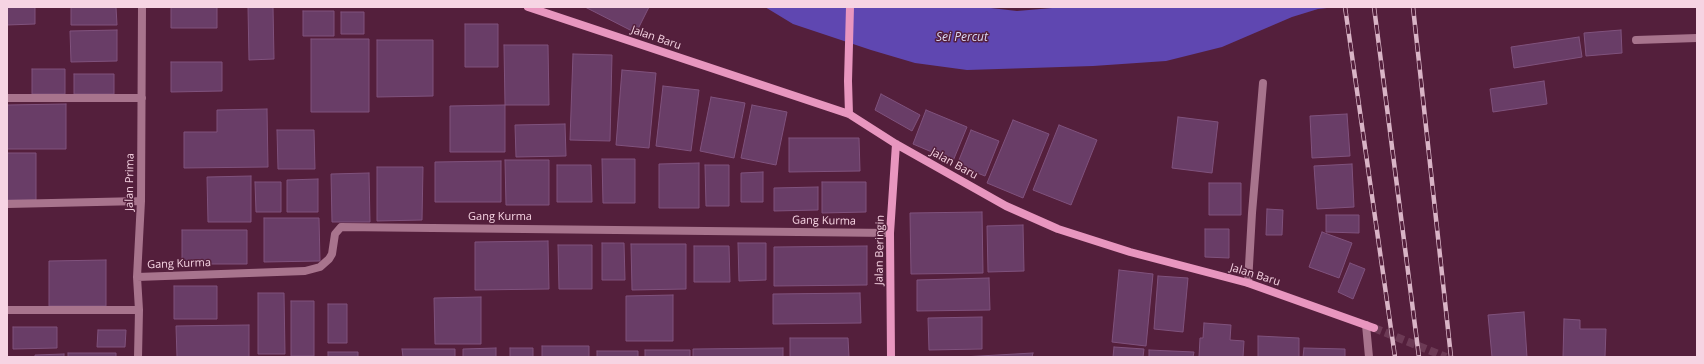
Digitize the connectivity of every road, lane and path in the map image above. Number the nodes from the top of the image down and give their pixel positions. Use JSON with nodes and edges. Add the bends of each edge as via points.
{"nodes":[{"id":1,"x":142,"y":7,"type":"edge"},
{"id":2,"x":528,"y":7,"type":"edge"},
{"id":3,"x":850,"y":7,"type":"edge"},
{"id":4,"x":1697,"y":38,"type":"edge"},
{"id":5,"x":1636,"y":40,"type":"dead end"},
{"id":6,"x":1263,"y":83,"type":"dead end"},
{"id":7,"x":7,"y":98,"type":"edge"},
{"id":8,"x":142,"y":98,"type":"junction"},
{"id":9,"x":850,"y":114,"type":"junction"},
{"id":10,"x":896,"y":144,"type":"junction"},
{"id":11,"x":141,"y":201,"type":"junction"},
{"id":12,"x":7,"y":204,"type":"edge"},
{"id":13,"x":890,"y":233,"type":"junction"},
{"id":14,"x":137,"y":277,"type":"junction"},
{"id":15,"x":1248,"y":283,"type":"junction"},
{"id":16,"x":7,"y":310,"type":"edge"},
{"id":17,"x":139,"y":310,"type":"junction"},
{"id":18,"x":1366,"y":325,"type":"junction"},
{"id":19,"x":1374,"y":328,"type":"tunnel mouth"},
{"id":20,"x":138,"y":357,"type":"edge"},
{"id":21,"x":891,"y":357,"type":"edge"},
{"id":22,"x":1369,"y":357,"type":"edge"}],
"edges":[{"from":1,"to":8,"type":"street","name":"Jalan Prima"},
{"from":2,"to":9,"type":"main road","name":"Jalan Baru"},
{"from":3,"to":9,"type":"main road"},
{"from":4,"to":5,"type":"street"},
{"from":6,"to":15,"type":"street"},
{"from":7,"to":8,"type":"street"},
{"from":8,"to":11,"type":"street","name":"Jalan Prima"},
{"from":9,"to":10,"type":"main road","name":"Jalan Baru"},
{"from":10,"to":13,"type":"main road","name":"Jalan Beringin"},
{"from":10,"to":15,"type":"main road","name":"Jalan Baru","via":[[1006,206],[1058,229],[1130,252]]},
{"from":11,"to":12,"type":"street"},
{"from":11,"to":14,"type":"street","name":"Jalan Prima"},
{"from":13,"to":14,"type":"street","name":"Gang Kurma","via":[[341,227],[335,234],[329,259],[320,267],[305,271]]},
{"from":13,"to":21,"type":"main road","name":"Jalan Beringin"},
{"from":14,"to":17,"type":"street","name":"Jalan Prima"},
{"from":15,"to":18,"type":"main road","name":"Jalan Baru"},
{"from":16,"to":17,"type":"street"},
{"from":17,"to":20,"type":"street","name":"Jalan Prima"},
{"from":18,"to":19,"type":"main road","name":"Jalan Baru"},
{"from":18,"to":22,"type":"street"}]}
